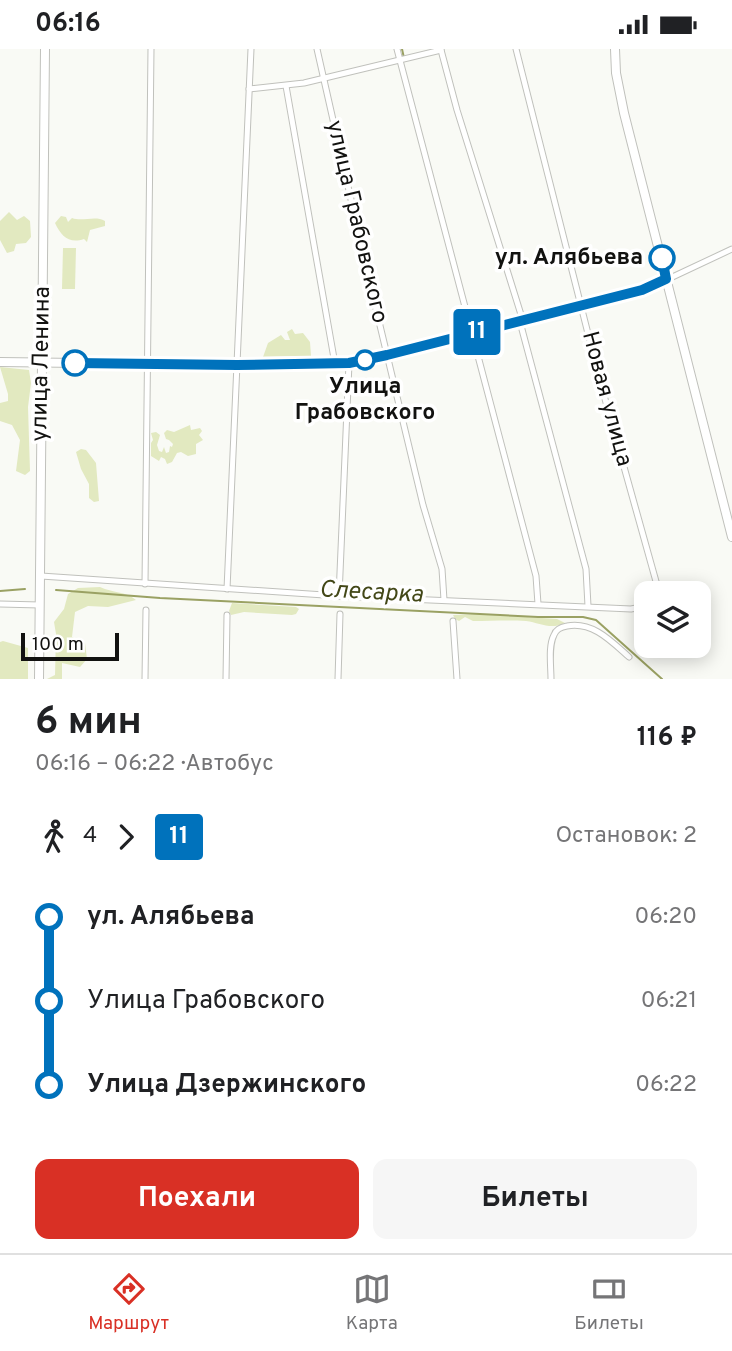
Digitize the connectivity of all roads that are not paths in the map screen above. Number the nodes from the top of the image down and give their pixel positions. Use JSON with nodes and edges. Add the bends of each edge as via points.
{"nodes":[{"id":1,"x":45,"y":49,"type":"edge"},
{"id":2,"x":151,"y":49,"type":"edge"},
{"id":3,"x":251,"y":49,"type":"edge"},
{"id":4,"x":317,"y":49,"type":"edge"},
{"id":5,"x":397,"y":49,"type":"edge"},
{"id":6,"x":443,"y":49,"type":"edge"},
{"id":7,"x":516,"y":49,"type":"edge"},
{"id":8,"x":615,"y":49,"type":"edge"},
{"id":9,"x":400,"y":60,"type":"junction"},
{"id":10,"x":324,"y":78,"type":"junction"},
{"id":11,"x":286,"y":86,"type":"junction"},
{"id":12,"x":249,"y":89,"type":"junction"},
{"id":13,"x":732,"y":249,"type":"edge"},
{"id":14,"x":666,"y":279,"type":"junction"},
{"id":15,"x":581,"y":307,"type":"junction"},
{"id":16,"x":522,"y":321,"type":"junction"},
{"id":17,"x":473,"y":333,"type":"junction"},
{"id":18,"x":387,"y":355,"type":"junction"},
{"id":19,"x":0,"y":362,"type":"edge"},
{"id":20,"x":43,"y":363,"type":"junction"},
{"id":21,"x":148,"y":363,"type":"junction"},
{"id":22,"x":349,"y":363,"type":"junction"},
{"id":23,"x":335,"y":364,"type":"junction"},
{"id":24,"x":237,"y":365,"type":"junction"},
{"id":25,"x":732,"y":537,"type":"edge"},
{"id":26,"x":41,"y":576,"type":"junction"},
{"id":27,"x":656,"y":581,"type":"edge"},
{"id":28,"x":145,"y":584,"type":"junction"},
{"id":29,"x":227,"y":589,"type":"junction"},
{"id":30,"x":339,"y":596,"type":"junction"},
{"id":31,"x":444,"y":600,"type":"junction"},
{"id":32,"x":0,"y":604,"type":"edge"},
{"id":33,"x":538,"y":604,"type":"junction"},
{"id":34,"x":40,"y":605,"type":"junction"},
{"id":35,"x":589,"y":606,"type":"junction"},
{"id":36,"x":634,"y":608,"type":"edge"},
{"id":37,"x":146,"y":610,"type":"dead end"},
{"id":38,"x":340,"y":614,"type":"dead end"},
{"id":39,"x":227,"y":615,"type":"dead end"},
{"id":40,"x":453,"y":621,"type":"dead end"},
{"id":41,"x":629,"y":657,"type":"dead end"},
{"id":42,"x":39,"y":679,"type":"edge"},
{"id":43,"x":145,"y":679,"type":"edge"},
{"id":44,"x":226,"y":679,"type":"edge"},
{"id":45,"x":338,"y":679,"type":"edge"},
{"id":46,"x":457,"y":679,"type":"edge"},
{"id":47,"x":551,"y":679,"type":"edge"}],
"edges":[{"from":1,"to":20,"type":"main road","name":"улица Ленина"},
{"from":2,"to":21,"type":"street"},
{"from":3,"to":12,"type":"street"},
{"from":4,"to":10,"type":"street","name":"улица Грабовского"},
{"from":5,"to":9,"type":"street"},
{"from":6,"to":9,"type":"street"},
{"from":6,"to":16,"type":"street","via":[[457,110]]},
{"from":7,"to":15,"type":"street","name":"Новая улица"},
{"from":8,"to":14,"type":"main road","via":[[620,96]]},
{"from":9,"to":10,"type":"street"},
{"from":9,"to":17,"type":"street"},
{"from":10,"to":11,"type":"street"},
{"from":10,"to":18,"type":"street","name":"улица Грабовского"},
{"from":11,"to":12,"type":"street"},
{"from":11,"to":23,"type":"street"},
{"from":12,"to":24,"type":"street"},
{"from":13,"to":14,"type":"street"},
{"from":14,"to":15,"type":"main road"},
{"from":14,"to":25,"type":"main road"},
{"from":15,"to":16,"type":"main road"},
{"from":15,"to":27,"type":"street","name":"Новая улица"},
{"from":16,"to":17,"type":"main road"},
{"from":16,"to":35,"type":"street","via":[[586,569]]},
{"from":17,"to":18,"type":"main road"},
{"from":17,"to":33,"type":"street","via":[[536,576]]},
{"from":18,"to":22,"type":"main road"},
{"from":18,"to":31,"type":"street","name":"улица Грабовского","via":[[442,569]]},
{"from":19,"to":20,"type":"main road"},
{"from":20,"to":21,"type":"main road"},
{"from":20,"to":26,"type":"main road","name":"улица Ленина"},
{"from":21,"to":24,"type":"main road"},
{"from":21,"to":28,"type":"street"},
{"from":22,"to":23,"type":"main road"},
{"from":22,"to":30,"type":"street"},
{"from":23,"to":24,"type":"main road"},
{"from":24,"to":29,"type":"street"},
{"from":26,"to":28,"type":"street"},
{"from":26,"to":34,"type":"main road","name":"улица Ленина"},
{"from":28,"to":29,"type":"street"},
{"from":29,"to":30,"type":"street"},
{"from":30,"to":31,"type":"street"},
{"from":31,"to":33,"type":"street"},
{"from":32,"to":34,"type":"street"},
{"from":33,"to":35,"type":"street"},
{"from":34,"to":42,"type":"main road","name":"улица Ленина"},
{"from":35,"to":36,"type":"street"},
{"from":37,"to":43,"type":"street"},
{"from":38,"to":45,"type":"street"},
{"from":39,"to":44,"type":"street"},
{"from":40,"to":46,"type":"street"},
{"from":41,"to":47,"type":"street","via":[[589,627],[570,625],[557,630],[552,640]]}]}
